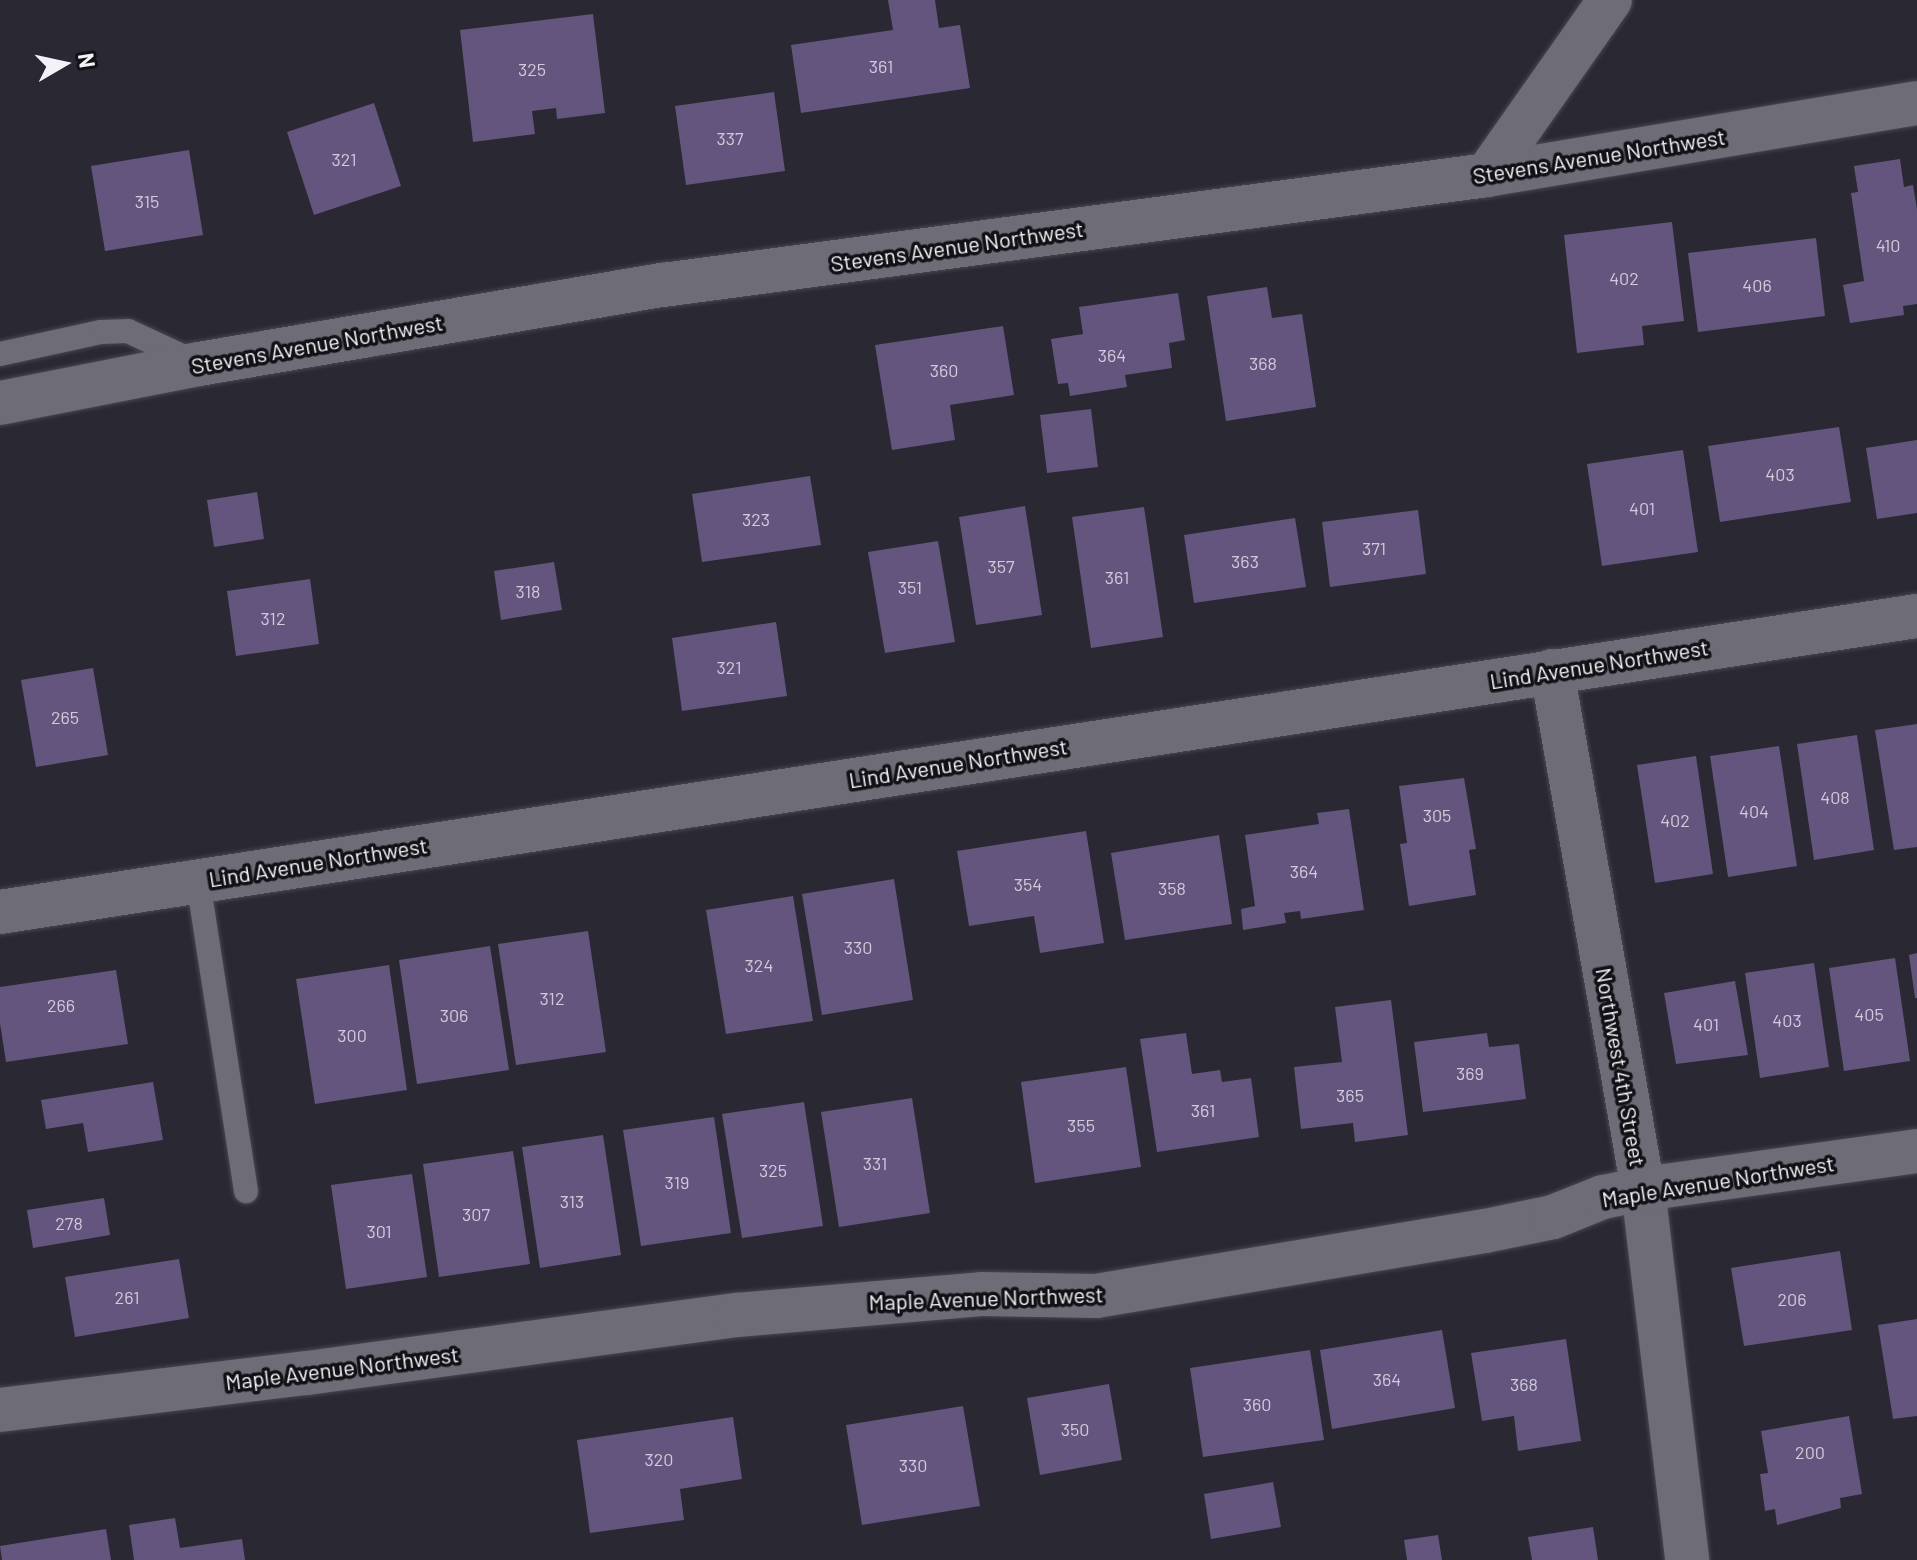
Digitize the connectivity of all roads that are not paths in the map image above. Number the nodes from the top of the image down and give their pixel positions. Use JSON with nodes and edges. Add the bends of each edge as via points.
{"nodes":[{"id":1,"x":1610,"y":0,"type":"edge"},
{"id":2,"x":1917,"y":103,"type":"edge"},
{"id":3,"x":1487,"y":175,"type":"junction"},
{"id":4,"x":0,"y":354,"type":"edge"},
{"id":5,"x":199,"y":364,"type":"junction"},
{"id":6,"x":0,"y":403,"type":"edge"},
{"id":7,"x":1917,"y":616,"type":"edge"},
{"id":8,"x":1552,"y":671,"type":"junction"},
{"id":9,"x":198,"y":881,"type":"junction"},
{"id":10,"x":0,"y":912,"type":"edge"},
{"id":11,"x":1917,"y":1151,"type":"edge"},
{"id":12,"x":1643,"y":1189,"type":"junction"},
{"id":13,"x":246,"y":1191,"type":"dead end"},
{"id":14,"x":0,"y":1410,"type":"edge"},
{"id":15,"x":1687,"y":1560,"type":"edge"}],
"edges":[{"from":1,"to":3,"type":"street"},
{"from":2,"to":3,"type":"street","name":"Stevens Avenue Northwest"},
{"from":3,"to":5,"type":"street","name":"Stevens Avenue Northwest","via":[[663,285]]},
{"from":4,"to":5,"type":"lane","via":[[128,331]]},
{"from":5,"to":6,"type":"street","name":"Stevens Avenue Northwest"},
{"from":7,"to":8,"type":"street","name":"Lind Avenue Northwest"},
{"from":8,"to":9,"type":"street","name":"Lind Avenue Northwest"},
{"from":8,"to":12,"type":"street","name":"Northwest 4th Street"},
{"from":9,"to":10,"type":"street","name":"Lind Avenue Northwest"},
{"from":9,"to":13,"type":"lane"},
{"from":11,"to":12,"type":"street","name":"Maple Avenue Northwest"},
{"from":12,"to":14,"type":"street","name":"Maple Avenue Northwest","via":[[1485,1231],[1096,1296],[981,1294],[737,1315]]},
{"from":12,"to":15,"type":"street","name":"Northwest 4th Street"}]}
